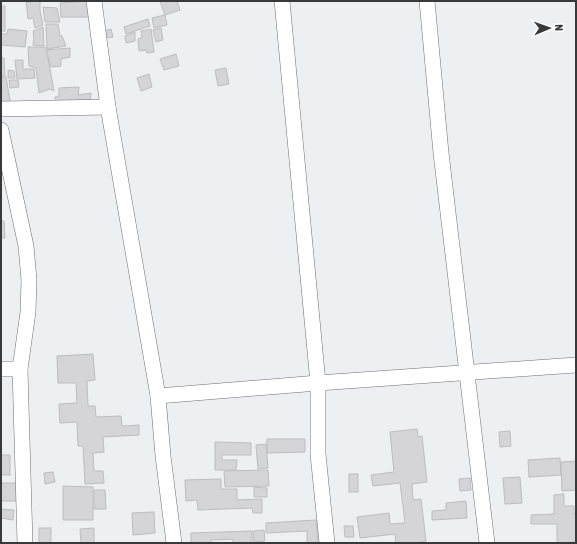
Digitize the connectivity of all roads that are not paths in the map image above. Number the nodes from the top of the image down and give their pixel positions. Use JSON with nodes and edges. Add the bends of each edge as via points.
{"nodes":[{"id":1,"x":94,"y":1,"type":"edge"},
{"id":2,"x":282,"y":1,"type":"edge"},
{"id":3,"x":427,"y":1,"type":"edge"},
{"id":4,"x":108,"y":107,"type":"junction"},
{"id":5,"x":1,"y":109,"type":"edge"},
{"id":6,"x":1,"y":130,"type":"edge"},
{"id":7,"x":576,"y":365,"type":"edge"},
{"id":8,"x":1,"y":369,"type":"edge"},
{"id":9,"x":20,"y":369,"type":"junction"},
{"id":10,"x":467,"y":372,"type":"junction"},
{"id":11,"x":318,"y":383,"type":"junction"},
{"id":12,"x":158,"y":396,"type":"junction"},
{"id":13,"x":25,"y":543,"type":"edge"},
{"id":14,"x":174,"y":543,"type":"edge"},
{"id":15,"x":327,"y":543,"type":"edge"},
{"id":16,"x":487,"y":543,"type":"edge"}],
"edges":[{"from":1,"to":4,"type":"street"},
{"from":2,"to":11,"type":"street"},
{"from":3,"to":10,"type":"street","via":[[441,153]]},
{"from":4,"to":5,"type":"street"},
{"from":4,"to":12,"type":"street"},
{"from":6,"to":9,"type":"street","via":[[26,246],[28,312]]},
{"from":7,"to":10,"type":"street"},
{"from":8,"to":9,"type":"street"},
{"from":9,"to":13,"type":"street"},
{"from":10,"to":11,"type":"street"},
{"from":10,"to":16,"type":"street"},
{"from":11,"to":12,"type":"street"},
{"from":11,"to":15,"type":"street","via":[[318,454]]},
{"from":12,"to":14,"type":"street"}]}
